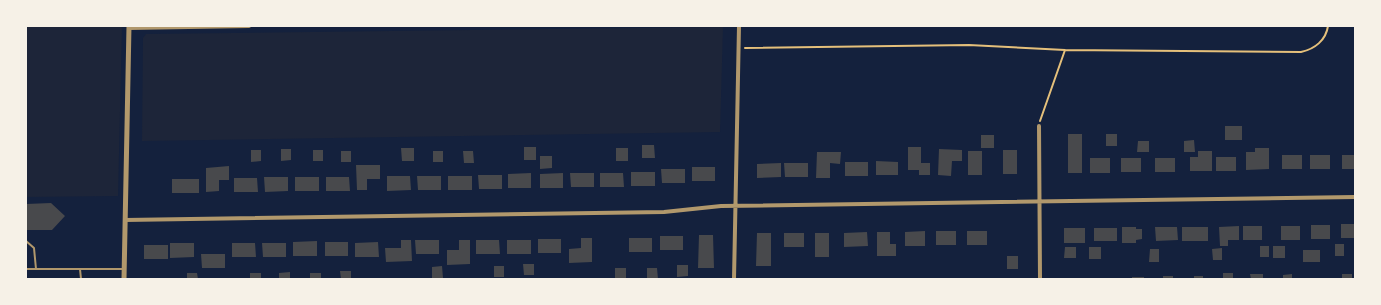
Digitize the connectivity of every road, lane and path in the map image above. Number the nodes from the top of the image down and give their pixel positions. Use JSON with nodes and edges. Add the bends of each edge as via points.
{"nodes":[{"id":1,"x":249,"y":26,"type":"edge"},
{"id":2,"x":739,"y":26,"type":"edge"},
{"id":3,"x":1328,"y":26,"type":"edge"},
{"id":4,"x":129,"y":27,"type":"edge"},
{"id":5,"x":739,"y":48,"type":"junction"},
{"id":6,"x":1065,"y":50,"type":"junction"},
{"id":7,"x":1039,"y":126,"type":"joint"},
{"id":8,"x":1355,"y":197,"type":"edge"},
{"id":9,"x":1040,"y":201,"type":"junction"},
{"id":10,"x":736,"y":206,"type":"junction"},
{"id":11,"x":125,"y":220,"type":"junction"},
{"id":12,"x":26,"y":241,"type":"edge"},
{"id":13,"x":26,"y":269,"type":"edge"},
{"id":14,"x":36,"y":269,"type":"junction"},
{"id":15,"x":80,"y":269,"type":"junction"},
{"id":16,"x":124,"y":269,"type":"junction"},
{"id":17,"x":81,"y":279,"type":"edge"},
{"id":18,"x":124,"y":279,"type":"edge"},
{"id":19,"x":734,"y":279,"type":"edge"},
{"id":20,"x":1040,"y":279,"type":"edge"}],
"edges":[{"from":1,"to":4,"type":"street"},
{"from":2,"to":5,"type":"street"},
{"from":3,"to":6,"type":"path","via":[[1320,43],[1301,52]]},
{"from":4,"to":11,"type":"street"},
{"from":5,"to":6,"type":"path","via":[[968,45]]},
{"from":5,"to":10,"type":"street"},
{"from":6,"to":7,"type":"path"},
{"from":7,"to":9,"type":"street"},
{"from":8,"to":9,"type":"street"},
{"from":9,"to":10,"type":"street"},
{"from":9,"to":20,"type":"street"},
{"from":10,"to":11,"type":"street","via":[[656,212]]},
{"from":10,"to":19,"type":"street"},
{"from":11,"to":16,"type":"street"},
{"from":12,"to":14,"type":"lane","via":[[34,248]]},
{"from":13,"to":14,"type":"lane"},
{"from":14,"to":15,"type":"lane"},
{"from":15,"to":16,"type":"lane"},
{"from":15,"to":17,"type":"lane"},
{"from":16,"to":18,"type":"street"}]}
